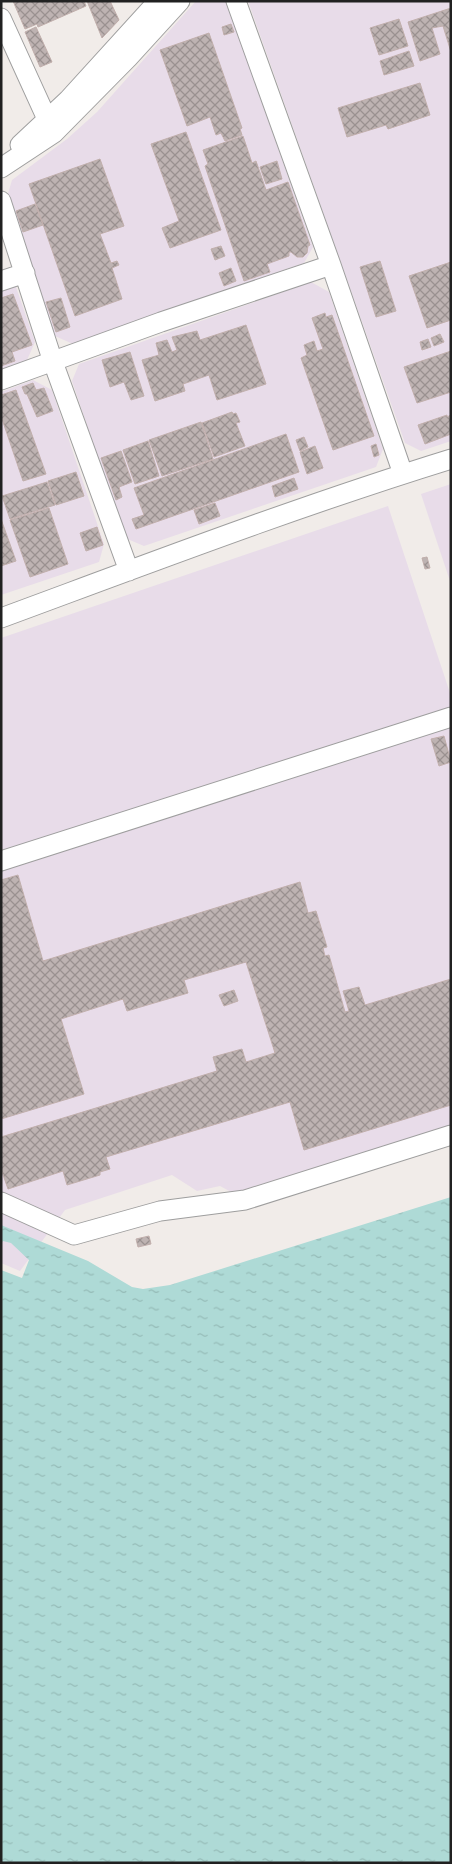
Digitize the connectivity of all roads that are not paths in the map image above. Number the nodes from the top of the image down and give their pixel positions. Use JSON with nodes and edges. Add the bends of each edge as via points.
{"nodes":[{"id":1,"x":158,"y":1,"type":"edge"},
{"id":2,"x":180,"y":1,"type":"edge"},
{"id":3,"x":236,"y":1,"type":"edge"},
{"id":4,"x":1,"y":18,"type":"edge"},
{"id":5,"x":47,"y":119,"type":"junction"},
{"id":6,"x":1,"y":156,"type":"edge"},
{"id":7,"x":1,"y":168,"type":"edge"},
{"id":8,"x":1,"y":201,"type":"edge"},
{"id":9,"x":332,"y":265,"type":"junction"},
{"id":10,"x":24,"y":273,"type":"junction"},
{"id":11,"x":1,"y":281,"type":"edge"},
{"id":12,"x":53,"y":362,"type":"junction"},
{"id":13,"x":1,"y":380,"type":"edge"},
{"id":14,"x":451,"y":459,"type":"edge"},
{"id":15,"x":403,"y":474,"type":"junction"},
{"id":16,"x":129,"y":571,"type":"junction"},
{"id":17,"x":1,"y":618,"type":"edge"},
{"id":18,"x":451,"y":717,"type":"edge"},
{"id":19,"x":1,"y":861,"type":"edge"},
{"id":20,"x":451,"y":1135,"type":"edge"},
{"id":21,"x":1,"y":1202,"type":"edge"}],
"edges":[{"from":1,"to":5,"type":"street"},
{"from":2,"to":7,"type":"street","via":[[54,133]]},
{"from":3,"to":9,"type":"street"},
{"from":4,"to":5,"type":"street"},
{"from":5,"to":6,"type":"street","via":[[16,148]]},
{"from":8,"to":10,"type":"street"},
{"from":9,"to":12,"type":"street"},
{"from":9,"to":15,"type":"street"},
{"from":10,"to":11,"type":"street"},
{"from":10,"to":12,"type":"street"},
{"from":12,"to":13,"type":"street"},
{"from":12,"to":16,"type":"street"},
{"from":14,"to":15,"type":"street"},
{"from":15,"to":16,"type":"street"},
{"from":16,"to":17,"type":"street"},
{"from":18,"to":19,"type":"street"},
{"from":20,"to":21,"type":"street","via":[[245,1200],[160,1211],[74,1235]]}]}
